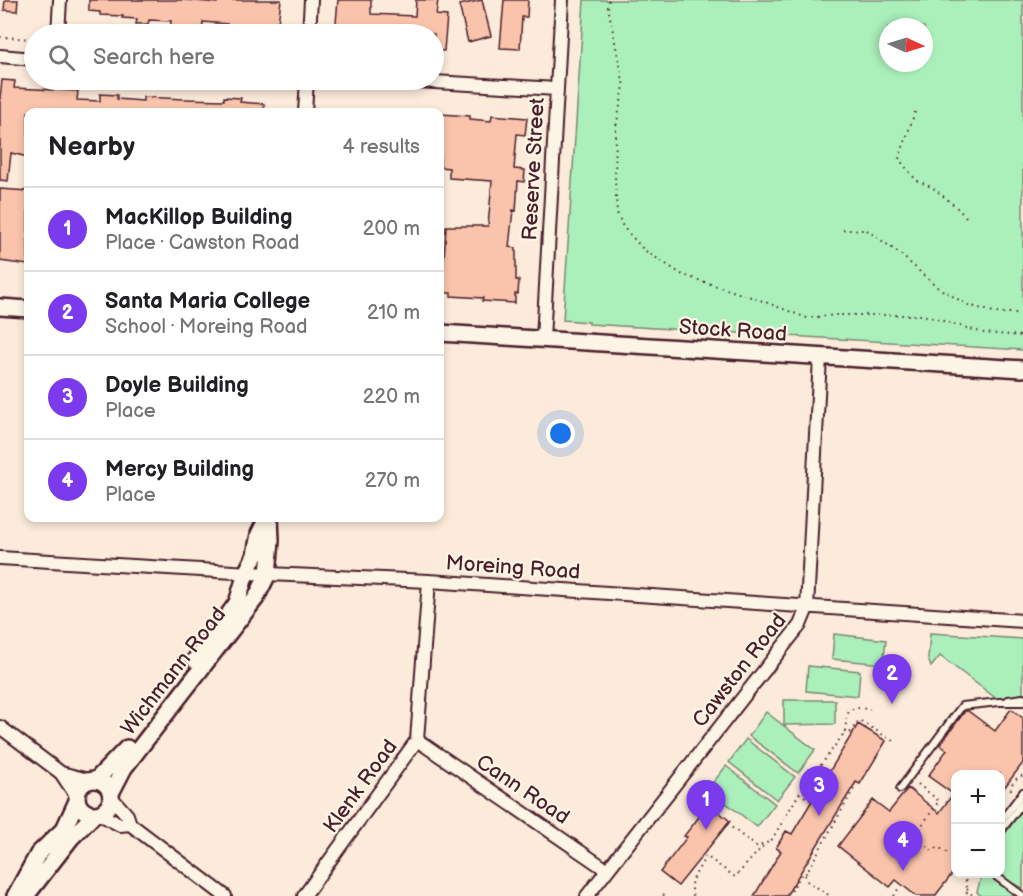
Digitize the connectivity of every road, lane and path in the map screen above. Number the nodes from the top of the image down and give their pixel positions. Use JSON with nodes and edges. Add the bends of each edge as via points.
{"nodes":[{"id":1,"x":60,"y":0,"type":"edge"},
{"id":2,"x":312,"y":0,"type":"edge"},
{"id":3,"x":562,"y":0,"type":"edge"},
{"id":4,"x":609,"y":0,"type":"edge"},
{"id":5,"x":59,"y":24,"type":"edge"},
{"id":6,"x":310,"y":24,"type":"edge"},
{"id":7,"x":0,"y":36,"type":"edge"},
{"id":8,"x":24,"y":38,"type":"edge"},
{"id":9,"x":0,"y":56,"type":"edge"},
{"id":10,"x":24,"y":58,"type":"edge"},
{"id":11,"x":444,"y":83,"type":"edge"},
{"id":12,"x":557,"y":89,"type":"junction"},
{"id":13,"x":306,"y":90,"type":"edge"},
{"id":14,"x":305,"y":108,"type":"edge"},
{"id":15,"x":915,"y":112,"type":"dead end"},
{"id":16,"x":969,"y":220,"type":"dead end"},
{"id":17,"x":843,"y":230,"type":"dead end"},
{"id":18,"x":0,"y":307,"type":"edge"},
{"id":19,"x":24,"y":309,"type":"edge"},
{"id":20,"x":1023,"y":313,"type":"edge"},
{"id":21,"x":444,"y":333,"type":"edge"},
{"id":22,"x":1023,"y":336,"type":"edge"},
{"id":23,"x":543,"y":339,"type":"junction"},
{"id":24,"x":820,"y":357,"type":"junction"},
{"id":25,"x":1023,"y":369,"type":"edge"},
{"id":26,"x":266,"y":522,"type":"edge"},
{"id":27,"x":269,"y":522,"type":"edge"},
{"id":28,"x":0,"y":558,"type":"edge"},
{"id":29,"x":246,"y":573,"type":"junction"},
{"id":30,"x":268,"y":574,"type":"junction"},
{"id":31,"x":429,"y":581,"type":"junction"},
{"id":32,"x":807,"y":608,"type":"junction"},
{"id":33,"x":1023,"y":621,"type":"edge"},
{"id":34,"x":1023,"y":698,"type":"edge"},
{"id":35,"x":999,"y":702,"type":"junction"},
{"id":36,"x":1023,"y":702,"type":"edge"},
{"id":37,"x":870,"y":709,"type":"dead end"},
{"id":38,"x":0,"y":727,"type":"edge"},
{"id":39,"x":845,"y":732,"type":"junction"},
{"id":40,"x":417,"y":740,"type":"junction"},
{"id":41,"x":893,"y":741,"type":"dead end"},
{"id":42,"x":61,"y":773,"type":"junction"},
{"id":43,"x":1023,"y":776,"type":"edge"},
{"id":44,"x":909,"y":777,"type":"junction"},
{"id":45,"x":92,"y":780,"type":"junction"},
{"id":46,"x":856,"y":786,"type":"dead end"},
{"id":47,"x":900,"y":789,"type":"dead end"},
{"id":48,"x":1023,"y":792,"type":"edge"},
{"id":49,"x":799,"y":793,"type":"junction"},
{"id":50,"x":1013,"y":793,"type":"dead end"},
{"id":51,"x":111,"y":795,"type":"junction"},
{"id":52,"x":77,"y":799,"type":"junction"},
{"id":53,"x":812,"y":801,"type":"dead end"},
{"id":54,"x":1023,"y":802,"type":"edge"},
{"id":55,"x":97,"y":814,"type":"junction"},
{"id":56,"x":1005,"y":817,"type":"edge"},
{"id":57,"x":1010,"y":819,"type":"junction"},
{"id":58,"x":1005,"y":821,"type":"edge"},
{"id":59,"x":130,"y":824,"type":"junction"},
{"id":60,"x":727,"y":824,"type":"dead end"},
{"id":61,"x":1005,"y":826,"type":"edge"},
{"id":62,"x":766,"y":843,"type":"junction"},
{"id":63,"x":951,"y":855,"type":"edge"},
{"id":64,"x":607,"y":870,"type":"junction"},
{"id":65,"x":805,"y":875,"type":"junction"},
{"id":66,"x":966,"y":878,"type":"edge"},
{"id":67,"x":1000,"y":878,"type":"edge"},
{"id":68,"x":900,"y":886,"type":"dead end"},
{"id":69,"x":967,"y":889,"type":"junction"},
{"id":70,"x":15,"y":896,"type":"edge"},
{"id":71,"x":26,"y":896,"type":"edge"},
{"id":72,"x":225,"y":896,"type":"edge"},
{"id":73,"x":304,"y":896,"type":"edge"},
{"id":74,"x":587,"y":896,"type":"edge"},
{"id":75,"x":693,"y":896,"type":"edge"},
{"id":76,"x":789,"y":896,"type":"edge"},
{"id":77,"x":830,"y":896,"type":"edge"},
{"id":78,"x":894,"y":896,"type":"edge"},
{"id":79,"x":967,"y":896,"type":"edge"},
{"id":80,"x":973,"y":896,"type":"edge"},
{"id":81,"x":1023,"y":896,"type":"edge"}],
"edges":[{"from":1,"to":5,"type":"street"},
{"from":2,"to":6,"type":"street"},
{"from":3,"to":12,"type":"street","name":"Reserve Street"},
{"from":4,"to":22,"type":"path","via":[[624,86],[616,127],[617,213],[644,250],[683,275],[807,318],[923,315],[984,333]]},
{"from":7,"to":8,"type":"path"},
{"from":9,"to":10,"type":"street"},
{"from":11,"to":12,"type":"street"},
{"from":12,"to":23,"type":"street","name":"Reserve Street"},
{"from":13,"to":14,"type":"street"},
{"from":15,"to":16,"type":"path","via":[[899,159],[916,180],[933,188]]},
{"from":17,"to":20,"type":"path","via":[[867,230],[937,287],[968,305],[997,313]]},
{"from":18,"to":19,"type":"street"},
{"from":21,"to":23,"type":"street","name":"Stock Road"},
{"from":23,"to":24,"type":"street","name":"Stock Road"},
{"from":24,"to":25,"type":"street","name":"Stock Road"},
{"from":24,"to":32,"type":"street","name":"Cawston Road"},
{"from":26,"to":29,"type":"street","name":"Wichmann Road"},
{"from":27,"to":30,"type":"street"},
{"from":28,"to":29,"type":"street","name":"Moreing Road"},
{"from":29,"to":30,"type":"street","name":"Moreing Road"},
{"from":29,"to":45,"type":"street","name":"Wichmann Road","via":[[231,613],[125,751]]},
{"from":30,"to":31,"type":"street","name":"Moreing Road"},
{"from":30,"to":51,"type":"street","name":"Wichmann Road","via":[[256,598],[124,768]]},
{"from":31,"to":32,"type":"street","name":"Moreing Road"},
{"from":31,"to":40,"type":"street","name":"Klenk Road"},
{"from":32,"to":33,"type":"street","name":"Moreing Road"},
{"from":32,"to":64,"type":"street","name":"Cawston Road","via":[[800,625]]},
{"from":34,"to":35,"type":"lane"},
{"from":35,"to":36,"type":"lane"},
{"from":35,"to":44,"type":"lane","via":[[962,706]]},
{"from":37,"to":39,"type":"path","via":[[850,710]]},
{"from":38,"to":42,"type":"street"},
{"from":39,"to":41,"type":"path","via":[[849,734],[859,720]]},
{"from":39,"to":49,"type":"path"},
{"from":40,"to":64,"type":"street","name":"Cann Road"},
{"from":40,"to":73,"type":"street","name":"Klenk Road"},
{"from":42,"to":45,"type":"street"},
{"from":42,"to":52,"type":"street"},
{"from":43,"to":50,"type":"path","via":[[1013,780]]},
{"from":44,"to":47,"type":"lane"},
{"from":44,"to":63,"type":"path","via":[[939,801],[917,839],[933,851],[938,848]]},
{"from":45,"to":51,"type":"street","via":[[107,785]]},
{"from":45,"to":52,"type":"street","via":[[79,789]]},
{"from":46,"to":65,"type":"path"},
{"from":48,"to":56,"type":"lane"},
{"from":49,"to":53,"type":"path"},
{"from":49,"to":62,"type":"path","via":[[771,841]]},
{"from":51,"to":55,"type":"street","via":[[107,808]]},
{"from":51,"to":59,"type":"street"},
{"from":52,"to":55,"type":"street","via":[[84,811]]},
{"from":52,"to":70,"type":"street","via":[[64,829],[38,854]]},
{"from":54,"to":57,"type":"lane"},
{"from":55,"to":59,"type":"street","via":[[120,825]]},
{"from":55,"to":71,"type":"street","via":[[71,838]]},
{"from":57,"to":58,"type":"lane"},
{"from":57,"to":61,"type":"lane"},
{"from":59,"to":72,"type":"street"},
{"from":60,"to":62,"type":"path","via":[[757,847]]},
{"from":62,"to":75,"type":"path","via":[[735,877],[706,856],[691,882]]},
{"from":64,"to":74,"type":"street","name":"Cawston Road"},
{"from":65,"to":76,"type":"path","via":[[801,875]]},
{"from":65,"to":77,"type":"path","via":[[807,881]]},
{"from":66,"to":69,"type":"path"},
{"from":67,"to":81,"type":"lane"},
{"from":68,"to":78,"type":"path"},
{"from":69,"to":79,"type":"path"},
{"from":69,"to":80,"type":"path"}]}
